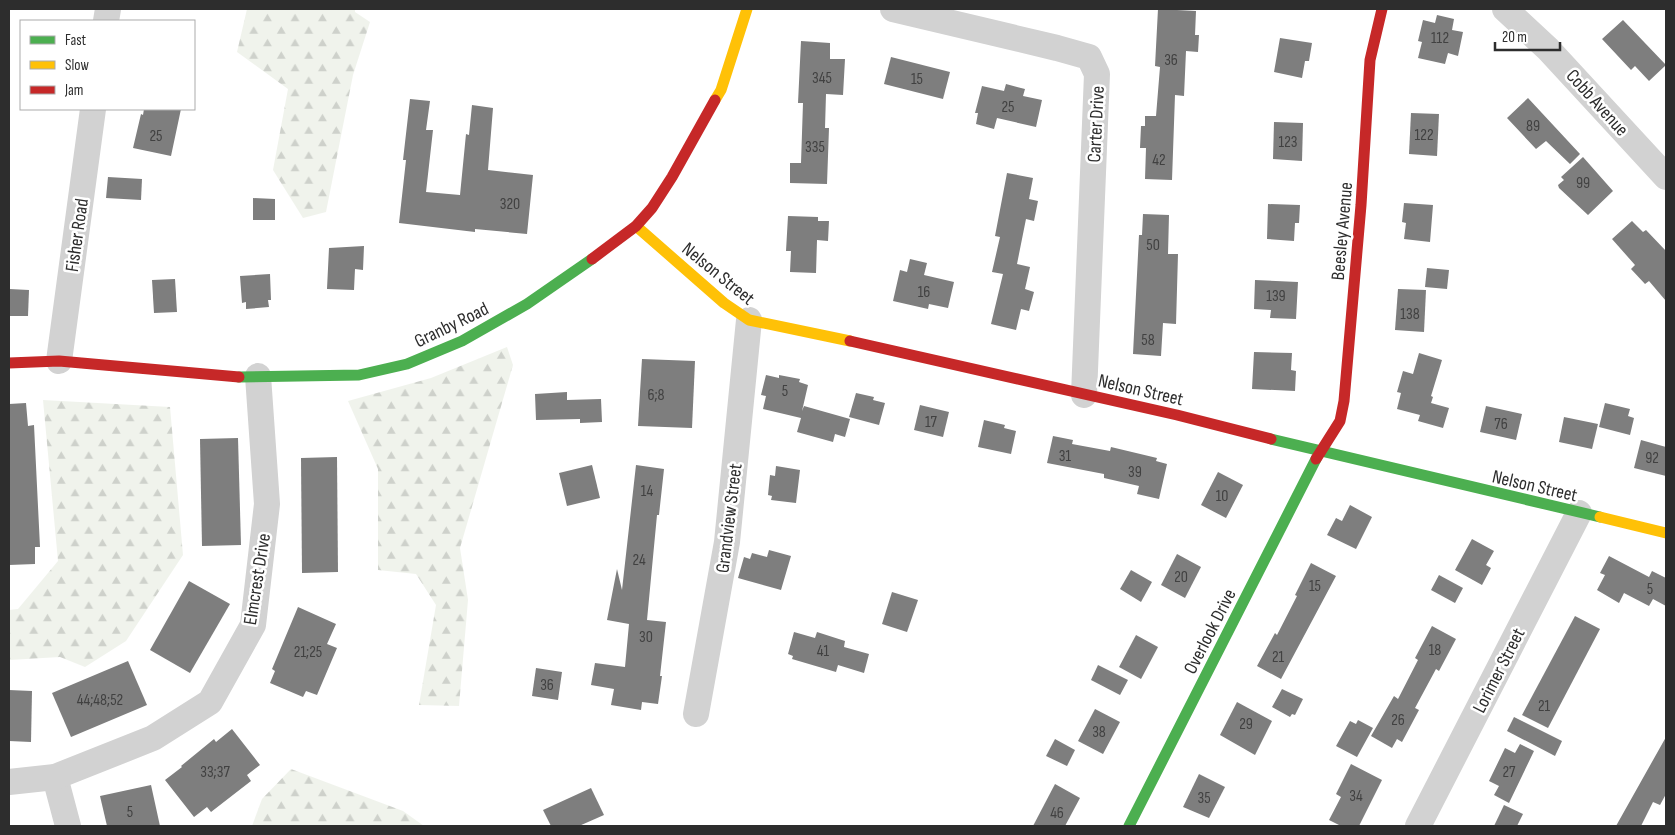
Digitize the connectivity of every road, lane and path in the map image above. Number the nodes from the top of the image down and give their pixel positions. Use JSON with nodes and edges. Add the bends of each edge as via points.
{"nodes":[{"id":1,"x":747,"y":9,"type":"edge"},
{"id":2,"x":892,"y":9,"type":"edge"},
{"id":3,"x":1382,"y":9,"type":"edge"},
{"id":4,"x":1505,"y":9,"type":"edge"},
{"id":5,"x":93,"y":110,"type":"edge"},
{"id":6,"x":1666,"y":177,"type":"edge"},
{"id":7,"x":636,"y":226,"type":"junction"},
{"id":8,"x":749,"y":320,"type":"junction"},
{"id":9,"x":59,"y":361,"type":"junction"},
{"id":10,"x":9,"y":363,"type":"edge"},
{"id":11,"x":258,"y":376,"type":"junction"},
{"id":12,"x":1084,"y":394,"type":"junction"},
{"id":13,"x":1320,"y":451,"type":"junction"},
{"id":14,"x":1579,"y":513,"type":"junction"},
{"id":15,"x":1666,"y":533,"type":"edge"},
{"id":16,"x":696,"y":714,"type":"dead end"},
{"id":17,"x":55,"y":777,"type":"junction"},
{"id":18,"x":9,"y":782,"type":"edge"},
{"id":19,"x":68,"y":826,"type":"edge"},
{"id":20,"x":1129,"y":826,"type":"edge"},
{"id":21,"x":1418,"y":826,"type":"edge"}],
"edges":[{"from":1,"to":7,"type":"street","name":"Granby Road","via":[[721,90],[672,177]]},
{"from":2,"to":12,"type":"street","name":"Carter Drive","via":[[1089,57],[1097,74]]},
{"from":3,"to":13,"type":"street","name":"Beesley Avenue","via":[[1370,60],[1362,205],[1344,401],[1340,421]]},
{"from":4,"to":6,"type":"street","name":"Cobb Avenue","via":[[1548,48]]},
{"from":5,"to":9,"type":"street","name":"Fisher Road"},
{"from":7,"to":8,"type":"street","name":"Nelson Street","via":[[724,303]]},
{"from":7,"to":11,"type":"street","name":"Granby Road","via":[[528,304],[462,341],[407,364],[359,375]]},
{"from":8,"to":12,"type":"street","name":"Nelson Street"},
{"from":8,"to":16,"type":"street","name":"Grandview Street","via":[[728,542]]},
{"from":9,"to":10,"type":"street","name":"Granby Road"},
{"from":9,"to":11,"type":"street","name":"Granby Road","via":[[232,377]]},
{"from":11,"to":17,"type":"street","name":"Elmcrest Drive","via":[[267,504],[253,625],[210,702],[153,738]]},
{"from":12,"to":13,"type":"street","name":"Nelson Street"},
{"from":13,"to":14,"type":"street","name":"Nelson Street"},
{"from":13,"to":20,"type":"street","name":"Overlook Drive"},
{"from":14,"to":15,"type":"street","name":"Nelson Street"},
{"from":14,"to":21,"type":"street","name":"Lorimer Street"},
{"from":17,"to":18,"type":"street","name":"Elmcrest Drive"},
{"from":17,"to":19,"type":"street"}]}
